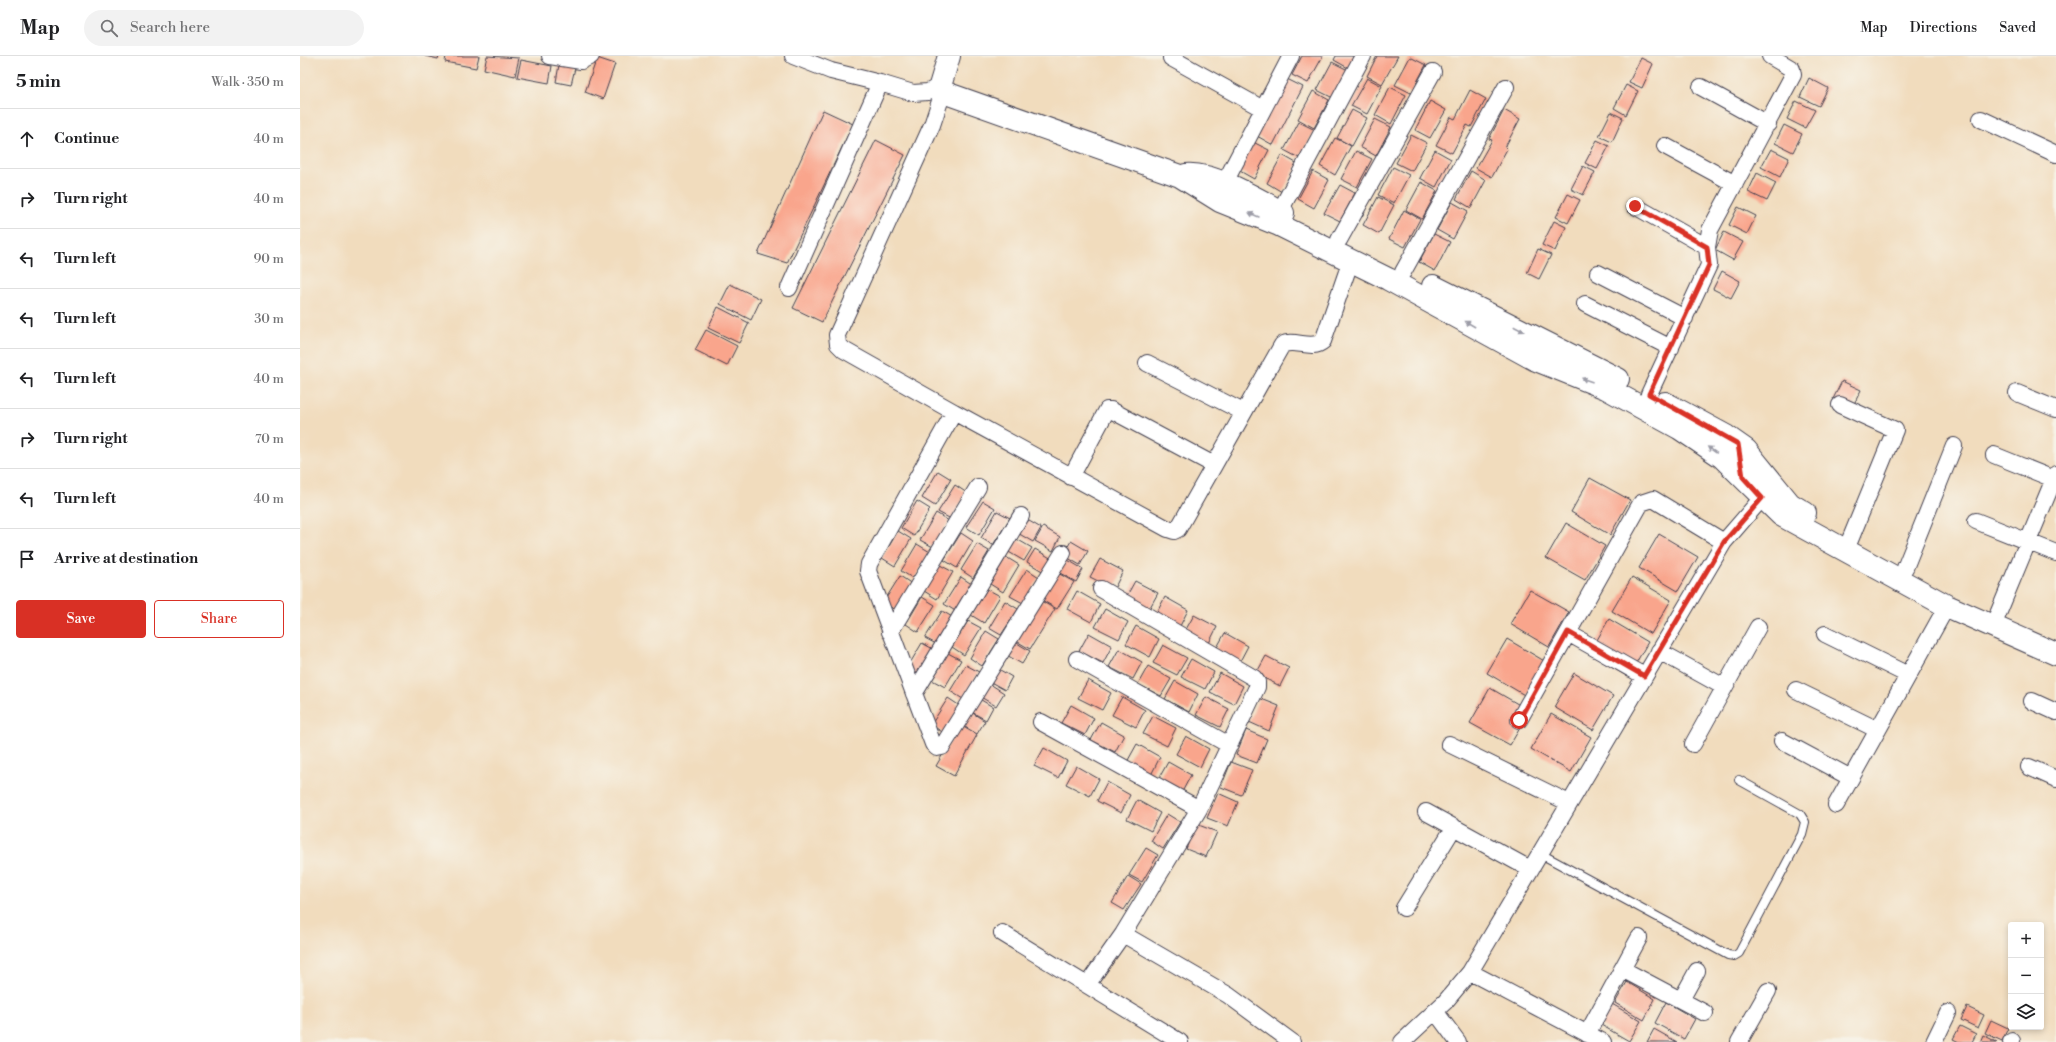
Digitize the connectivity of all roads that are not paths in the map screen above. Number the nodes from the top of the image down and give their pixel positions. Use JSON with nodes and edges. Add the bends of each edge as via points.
{"nodes":[{"id":1,"x":550,"y":56,"type":"edge"},
{"id":2,"x":590,"y":56,"type":"edge"},
{"id":3,"x":793,"y":56,"type":"edge"},
{"id":4,"x":949,"y":56,"type":"edge"},
{"id":5,"x":1291,"y":56,"type":"edge"},
{"id":6,"x":1363,"y":56,"type":"edge"},
{"id":7,"x":1770,"y":56,"type":"edge"},
{"id":8,"x":1171,"y":58,"type":"dead end"},
{"id":9,"x":1433,"y":72,"type":"dead end"},
{"id":10,"x":880,"y":83,"type":"junction"},
{"id":11,"x":1506,"y":87,"type":"dead end"},
{"id":12,"x":1701,"y":88,"type":"dead end"},
{"id":13,"x":942,"y":89,"type":"junction"},
{"id":14,"x":1263,"y":109,"type":"junction"},
{"id":15,"x":1981,"y":119,"type":"dead end"},
{"id":16,"x":1768,"y":124,"type":"junction"},
{"id":17,"x":1665,"y":146,"type":"dead end"},
{"id":18,"x":2056,"y":154,"type":"edge"},
{"id":19,"x":1180,"y":176,"type":"junction"},
{"id":20,"x":1224,"y":184,"type":"junction"},
{"id":21,"x":1735,"y":184,"type":"junction"},
{"id":22,"x":1635,"y":206,"type":"dead end"},
{"id":23,"x":1280,"y":211,"type":"junction"},
{"id":24,"x":1339,"y":240,"type":"junction"},
{"id":25,"x":1707,"y":247,"type":"junction"},
{"id":26,"x":1351,"y":260,"type":"junction"},
{"id":27,"x":1403,"y":272,"type":"junction"},
{"id":28,"x":1598,"y":273,"type":"dead end"},
{"id":29,"x":789,"y":288,"type":"dead end"},
{"id":30,"x":1585,"y":304,"type":"dead end"},
{"id":31,"x":1685,"y":318,"type":"junction"},
{"id":32,"x":1671,"y":348,"type":"junction"},
{"id":33,"x":1147,"y":363,"type":"dead end"},
{"id":34,"x":2017,"y":393,"type":"dead end"},
{"id":35,"x":1649,"y":394,"type":"junction"},
{"id":36,"x":1840,"y":405,"type":"dead end"},
{"id":37,"x":2056,"y":409,"type":"edge"},
{"id":38,"x":954,"y":412,"type":"junction"},
{"id":39,"x":1243,"y":412,"type":"junction"},
{"id":40,"x":1738,"y":444,"type":"junction"},
{"id":41,"x":1954,"y":446,"type":"dead end"},
{"id":42,"x":1994,"y":455,"type":"dead end"},
{"id":43,"x":1214,"y":465,"type":"junction"},
{"id":44,"x":1071,"y":477,"type":"junction"},
{"id":45,"x":1743,"y":477,"type":"junction"},
{"id":46,"x":2055,"y":478,"type":"edge"},
{"id":47,"x":978,"y":487,"type":"dead end"},
{"id":48,"x":1775,"y":503,"type":"junction"},
{"id":49,"x":1021,"y":516,"type":"dead end"},
{"id":50,"x":1976,"y":521,"type":"dead end"},
{"id":51,"x":1850,"y":540,"type":"junction"},
{"id":52,"x":1724,"y":542,"type":"junction"},
{"id":53,"x":2028,"y":542,"type":"junction"},
{"id":54,"x":1062,"y":553,"type":"dead end"},
{"id":55,"x":2056,"y":553,"type":"edge"},
{"id":56,"x":1905,"y":568,"type":"junction"},
{"id":57,"x":1101,"y":589,"type":"dead end"},
{"id":58,"x":1947,"y":606,"type":"junction"},
{"id":59,"x":1995,"y":622,"type":"junction"},
{"id":60,"x":1758,"y":627,"type":"dead end"},
{"id":61,"x":890,"y":632,"type":"junction"},
{"id":62,"x":1568,"y":632,"type":"junction"},
{"id":63,"x":1825,"y":634,"type":"dead end"},
{"id":64,"x":2056,"y":644,"type":"edge"},
{"id":65,"x":1659,"y":651,"type":"junction"},
{"id":66,"x":2056,"y":654,"type":"edge"},
{"id":67,"x":1077,"y":658,"type":"dead end"},
{"id":68,"x":1908,"y":675,"type":"junction"},
{"id":69,"x":1644,"y":676,"type":"junction"},
{"id":70,"x":1724,"y":687,"type":"junction"},
{"id":71,"x":1796,"y":690,"type":"dead end"},
{"id":72,"x":914,"y":694,"type":"junction"},
{"id":73,"x":2032,"y":701,"type":"dead end"},
{"id":74,"x":2056,"y":712,"type":"edge"},
{"id":75,"x":1519,"y":720,"type":"dead end"},
{"id":76,"x":1041,"y":722,"type":"dead end"},
{"id":77,"x":1878,"y":730,"type":"junction"},
{"id":78,"x":1782,"y":741,"type":"dead end"},
{"id":79,"x":1448,"y":744,"type":"dead end"},
{"id":80,"x":1693,"y":744,"type":"dead end"},
{"id":81,"x":1229,"y":745,"type":"junction"},
{"id":82,"x":2030,"y":767,"type":"dead end"},
{"id":83,"x":1851,"y":778,"type":"junction"},
{"id":84,"x":2056,"y":779,"type":"edge"},
{"id":85,"x":1739,"y":780,"type":"dead end"},
{"id":86,"x":1569,"y":803,"type":"junction"},
{"id":87,"x":1836,"y":805,"type":"dead end"},
{"id":88,"x":1199,"y":809,"type":"junction"},
{"id":89,"x":1426,"y":812,"type":"dead end"},
{"id":90,"x":1454,"y":827,"type":"junction"},
{"id":91,"x":1539,"y":853,"type":"junction"},
{"id":92,"x":1530,"y":869,"type":"junction"},
{"id":93,"x":1404,"y":908,"type":"dead end"},
{"id":94,"x":1002,"y":933,"type":"dead end"},
{"id":95,"x":1123,"y":934,"type":"junction"},
{"id":96,"x":1639,"y":938,"type":"dead end"},
{"id":97,"x":1622,"y":969,"type":"junction"},
{"id":98,"x":1697,"y":971,"type":"dead end"},
{"id":99,"x":1470,"y":972,"type":"junction"},
{"id":100,"x":1087,"y":985,"type":"junction"},
{"id":101,"x":1768,"y":991,"type":"dead end"},
{"id":102,"x":1681,"y":1000,"type":"junction"},
{"id":103,"x":1435,"y":1011,"type":"junction"},
{"id":104,"x":1705,"y":1013,"type":"dead end"},
{"id":105,"x":1948,"y":1013,"type":"dead end"},
{"id":106,"x":1587,"y":1034,"type":"junction"},
{"id":107,"x":1180,"y":1042,"type":"edge"},
{"id":108,"x":1292,"y":1042,"type":"edge"},
{"id":109,"x":1402,"y":1042,"type":"edge"},
{"id":110,"x":1458,"y":1042,"type":"edge"},
{"id":111,"x":1603,"y":1042,"type":"edge"},
{"id":112,"x":1739,"y":1042,"type":"edge"},
{"id":113,"x":1934,"y":1042,"type":"edge"}],
"edges":[{"from":1,"to":2,"type":"street","via":[[581,61]]},
{"from":3,"to":10,"type":"street","via":[[831,71]]},
{"from":4,"to":13,"type":"street"},
{"from":5,"to":14,"type":"street"},
{"from":6,"to":23,"type":"street"},
{"from":7,"to":16,"type":"street","via":[[1792,69],[1793,75]]},
{"from":8,"to":14,"type":"street"},
{"from":9,"to":24,"type":"street"},
{"from":10,"to":13,"type":"street","via":[[913,93]]},
{"from":10,"to":29,"type":"street"},
{"from":11,"to":27,"type":"street"},
{"from":12,"to":16,"type":"street"},
{"from":13,"to":19,"type":"street"},
{"from":13,"to":38,"type":"street","via":[[932,125],[837,335],[838,344],[844,350]]},
{"from":14,"to":20,"type":"street"},
{"from":15,"to":18,"type":"street"},
{"from":16,"to":21,"type":"street"},
{"from":17,"to":21,"type":"street"},
{"from":19,"to":20,"type":"street","via":[[1195,174]]},
{"from":26,"to":19,"type":"street","one_way":true,"via":[[1277,224],[1220,201]]},
{"from":20,"to":23,"type":"street"},
{"from":21,"to":25,"type":"street","via":[[1710,230]]},
{"from":22,"to":25,"type":"street"},
{"from":23,"to":24,"type":"street"},
{"from":24,"to":27,"type":"street"},
{"from":25,"to":31,"type":"street","via":[[1709,265]]},
{"from":26,"to":39,"type":"street","via":[[1323,341],[1315,345],[1282,345]]},
{"from":45,"to":26,"type":"street","one_way":true,"via":[[1722,457],[1679,428],[1633,402],[1606,388],[1534,359],[1435,303]]},
{"from":27,"to":35,"type":"street","one_way":true},
{"from":28,"to":31,"type":"street"},
{"from":30,"to":32,"type":"street"},
{"from":31,"to":32,"type":"street"},
{"from":32,"to":35,"type":"street"},
{"from":33,"to":39,"type":"street"},
{"from":34,"to":37,"type":"street"},
{"from":35,"to":40,"type":"street"},
{"from":36,"to":51,"type":"street","via":[[1895,430]]},
{"from":38,"to":44,"type":"street"},
{"from":38,"to":61,"type":"street","via":[[869,564],[869,577]]},
{"from":39,"to":43,"type":"street"},
{"from":40,"to":45,"type":"street"},
{"from":40,"to":48,"type":"street","via":[[1759,464]]},
{"from":41,"to":56,"type":"street"},
{"from":42,"to":46,"type":"street"},
{"from":43,"to":44,"type":"street","via":[[1178,529],[1174,531]]},
{"from":43,"to":44,"type":"street","via":[[1107,410]]},
{"from":45,"to":48,"type":"street"},
{"from":46,"to":53,"type":"street"},
{"from":47,"to":61,"type":"street"},
{"from":48,"to":51,"type":"street","via":[[1790,504]]},
{"from":48,"to":52,"type":"street"},
{"from":48,"to":58,"type":"street","via":[[1809,532]]},
{"from":49,"to":72,"type":"street"},
{"from":50,"to":53,"type":"street"},
{"from":51,"to":56,"type":"street"},
{"from":52,"to":62,"type":"street","via":[[1653,498],[1641,503]]},
{"from":52,"to":65,"type":"street"},
{"from":53,"to":55,"type":"street"},
{"from":53,"to":59,"type":"street"},
{"from":54,"to":72,"type":"street","via":[[942,747],[937,748],[933,744]]},
{"from":56,"to":59,"type":"street"},
{"from":57,"to":81,"type":"street","via":[[1254,678],[1257,687]]},
{"from":58,"to":59,"type":"street"},
{"from":58,"to":68,"type":"street"},
{"from":59,"to":64,"type":"street"},
{"from":59,"to":66,"type":"street"},
{"from":60,"to":70,"type":"street"},
{"from":61,"to":72,"type":"street"},
{"from":62,"to":69,"type":"street"},
{"from":62,"to":75,"type":"street"},
{"from":63,"to":68,"type":"street"},
{"from":65,"to":69,"type":"street"},
{"from":65,"to":70,"type":"street"},
{"from":67,"to":81,"type":"street"},
{"from":68,"to":77,"type":"street"},
{"from":69,"to":86,"type":"street"},
{"from":70,"to":80,"type":"street"},
{"from":71,"to":77,"type":"street"},
{"from":73,"to":74,"type":"street"},
{"from":76,"to":88,"type":"street"},
{"from":77,"to":83,"type":"street"},
{"from":78,"to":83,"type":"street"},
{"from":79,"to":86,"type":"street"},
{"from":81,"to":88,"type":"street"},
{"from":82,"to":84,"type":"street"},
{"from":83,"to":87,"type":"street"},
{"from":85,"to":91,"type":"lane","via":[[1800,814],[1805,822],[1802,834],[1739,953],[1734,956]]},
{"from":86,"to":91,"type":"street"},
{"from":88,"to":95,"type":"street"},
{"from":89,"to":90,"type":"street"},
{"from":90,"to":92,"type":"street"},
{"from":90,"to":93,"type":"street"},
{"from":91,"to":92,"type":"street"},
{"from":92,"to":99,"type":"street"},
{"from":94,"to":100,"type":"street"},
{"from":95,"to":100,"type":"street"},
{"from":95,"to":108,"type":"street","via":[[1228,995]]},
{"from":96,"to":97,"type":"street"},
{"from":97,"to":102,"type":"street"},
{"from":97,"to":106,"type":"street"},
{"from":98,"to":102,"type":"street"},
{"from":99,"to":103,"type":"street"},
{"from":99,"to":106,"type":"street"},
{"from":100,"to":107,"type":"street"},
{"from":101,"to":112,"type":"street"},
{"from":102,"to":104,"type":"street"},
{"from":103,"to":109,"type":"street"},
{"from":103,"to":110,"type":"street"},
{"from":105,"to":113,"type":"street"},
{"from":106,"to":111,"type":"street"}]}
